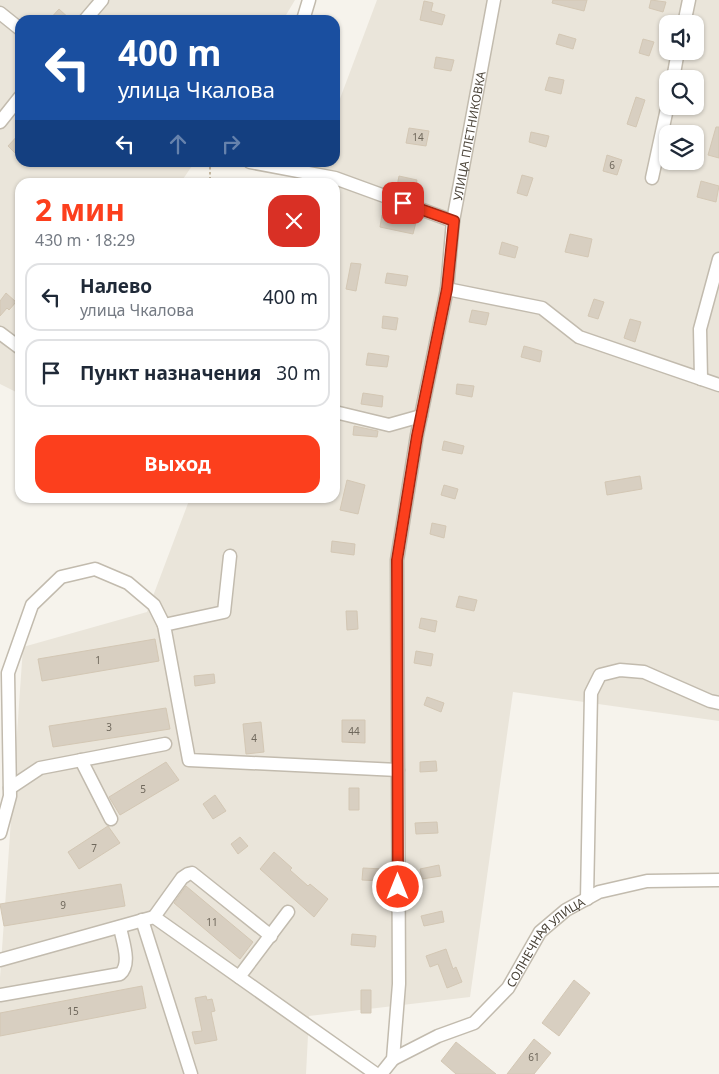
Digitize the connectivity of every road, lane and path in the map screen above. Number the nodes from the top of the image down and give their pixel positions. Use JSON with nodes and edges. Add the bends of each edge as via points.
{"nodes":[{"id":1,"x":102,"y":0,"type":"edge"},
{"id":2,"x":309,"y":0,"type":"edge"},
{"id":3,"x":494,"y":0,"type":"edge"},
{"id":4,"x":689,"y":0,"type":"edge"},
{"id":5,"x":0,"y":13,"type":"edge"},
{"id":6,"x":89,"y":15,"type":"edge"},
{"id":7,"x":304,"y":15,"type":"edge"},
{"id":8,"x":686,"y":15,"type":"edge"},
{"id":9,"x":15,"y":25,"type":"edge"},
{"id":10,"x":15,"y":103,"type":"edge"},
{"id":11,"x":666,"y":115,"type":"edge"},
{"id":12,"x":0,"y":122,"type":"edge"},
{"id":13,"x":277,"y":167,"type":"edge"},
{"id":14,"x":335,"y":178,"type":"edge"},
{"id":15,"x":652,"y":178,"type":"dead end"},
{"id":16,"x":340,"y":180,"type":"edge"},
{"id":17,"x":454,"y":221,"type":"junction"},
{"id":18,"x":719,"y":259,"type":"edge"},
{"id":19,"x":447,"y":289,"type":"junction"},
{"id":20,"x":0,"y":333,"type":"edge"},
{"id":21,"x":15,"y":344,"type":"edge"},
{"id":22,"x":701,"y":379,"type":"junction"},
{"id":23,"x":719,"y":385,"type":"edge"},
{"id":24,"x":340,"y":413,"type":"edge"},
{"id":25,"x":421,"y":416,"type":"junction"},
{"id":26,"x":230,"y":556,"type":"dead end"},
{"id":27,"x":164,"y":625,"type":"junction"},
{"id":28,"x":4,"y":668,"type":"edge"},
{"id":29,"x":719,"y":703,"type":"edge"},
{"id":30,"x":165,"y":744,"type":"dead end"},
{"id":31,"x":81,"y":760,"type":"junction"},
{"id":32,"x":398,"y":770,"type":"junction"},
{"id":33,"x":10,"y":788,"type":"junction"},
{"id":34,"x":110,"y":819,"type":"dead end"},
{"id":35,"x":0,"y":833,"type":"edge"},
{"id":36,"x":719,"y":880,"type":"edge"},
{"id":37,"x":587,"y":899,"type":"junction"},
{"id":38,"x":288,"y":912,"type":"dead end"},
{"id":39,"x":148,"y":919,"type":"junction"},
{"id":40,"x":120,"y":927,"type":"junction"},
{"id":41,"x":271,"y":936,"type":"junction"},
{"id":42,"x":0,"y":960,"type":"edge"},
{"id":43,"x":239,"y":977,"type":"junction"},
{"id":44,"x":0,"y":995,"type":"edge"},
{"id":45,"x":393,"y":1059,"type":"junction"},
{"id":46,"x":191,"y":1074,"type":"edge"},
{"id":47,"x":376,"y":1074,"type":"edge"},
{"id":48,"x":381,"y":1074,"type":"edge"}],
"edges":[{"from":1,"to":6,"type":"street"},
{"from":2,"to":7,"type":"street"},
{"from":3,"to":17,"type":"street","name":"УЛИЦА ПЛЕТНИКОВКА"},
{"from":4,"to":8,"type":"street"},
{"from":5,"to":9,"type":"street"},
{"from":10,"to":12,"type":"street"},
{"from":11,"to":15,"type":"street"},
{"from":13,"to":14,"type":"street"},
{"from":16,"to":17,"type":"street"},
{"from":17,"to":19,"type":"street","name":"УЛИЦА ПЛЕТНИКОВКА"},
{"from":18,"to":22,"type":"street","via":[[700,329]]},
{"from":19,"to":22,"type":"street","via":[[542,308],[578,337]]},
{"from":19,"to":25,"type":"street","name":"УЛИЦА ПЛЕТНИКОВКА"},
{"from":20,"to":21,"type":"street"},
{"from":22,"to":23,"type":"street"},
{"from":24,"to":25,"type":"street","via":[[388,425]]},
{"from":25,"to":32,"type":"street","name":"УЛИЦА ПЛЕТНИКОВКА","via":[[397,560]]},
{"from":26,"to":27,"type":"street","via":[[224,612]]},
{"from":27,"to":28,"type":"street","via":[[154,605],[128,583],[95,570],[61,577],[32,605]]},
{"from":27,"to":32,"type":"street","via":[[189,760]]},
{"from":28,"to":33,"type":"street"},
{"from":29,"to":37,"type":"street","via":[[644,672],[620,670],[600,675],[592,693]]},
{"from":30,"to":31,"type":"street"},
{"from":31,"to":33,"type":"street","via":[[40,768]]},
{"from":31,"to":34,"type":"street"},
{"from":32,"to":45,"type":"street","name":"УЛИЦА ПЛЕТНИКОВКА","via":[[399,984]]},
{"from":33,"to":35,"type":"street"},
{"from":36,"to":37,"type":"street","name":"СОЛНЕЧНАЯ УЛИЦА","via":[[647,881],[599,892]]},
{"from":37,"to":45,"type":"street","name":"СОЛНЕЧНАЯ УЛИЦА","via":[[566,910],[540,932],[508,988],[474,1023],[438,1036]]},
{"from":38,"to":41,"type":"street"},
{"from":39,"to":40,"type":"street"},
{"from":39,"to":41,"type":"street","via":[[182,878],[192,873]]},
{"from":39,"to":43,"type":"street"},
{"from":39,"to":46,"type":"street"},
{"from":40,"to":42,"type":"street"},
{"from":40,"to":44,"type":"street","via":[[126,964],[120,974]]},
{"from":41,"to":43,"type":"street"},
{"from":43,"to":47,"type":"street"},
{"from":45,"to":48,"type":"street"}]}
